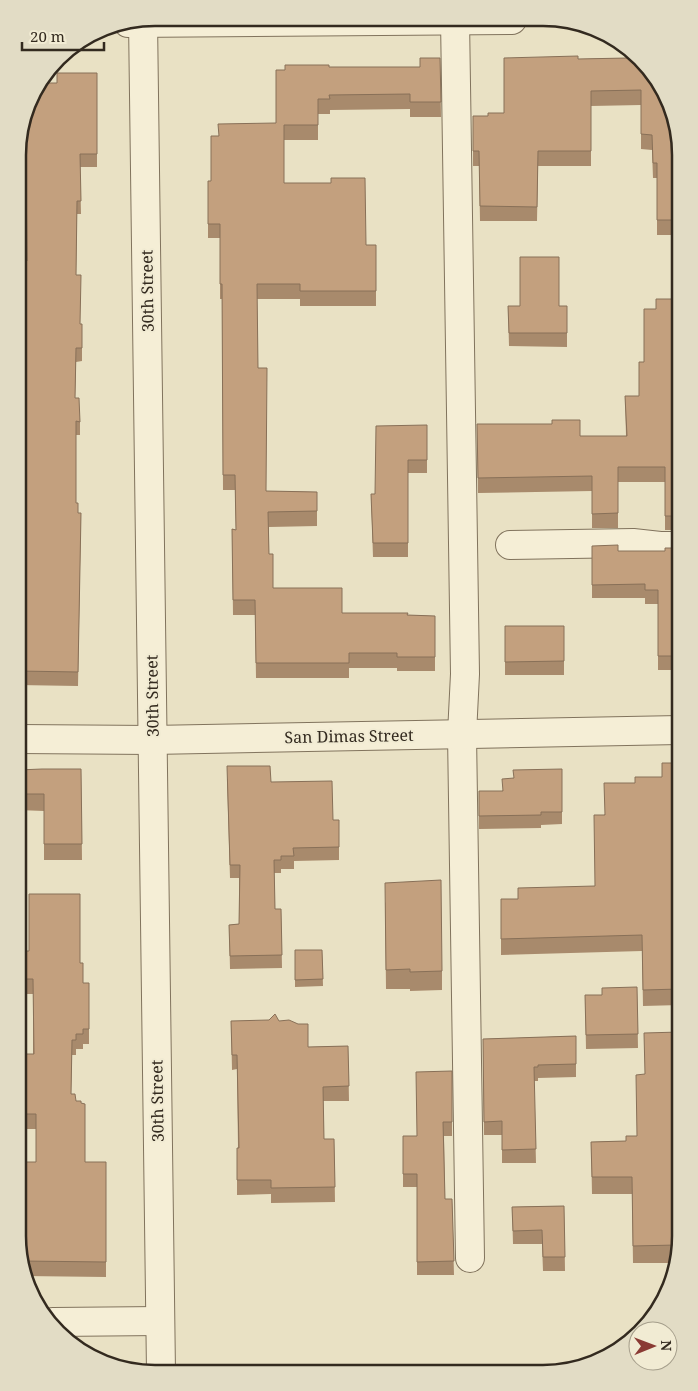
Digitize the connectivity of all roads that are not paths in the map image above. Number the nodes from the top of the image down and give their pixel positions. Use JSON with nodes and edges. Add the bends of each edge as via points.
{"nodes":[{"id":1,"x":455,"y":26,"type":"edge"},
{"id":2,"x":138,"y":28,"type":"edge"},
{"id":3,"x":510,"y":545,"type":"dead end"},
{"id":4,"x":672,"y":545,"type":"edge"},
{"id":5,"x":671,"y":730,"type":"edge"},
{"id":6,"x":462,"y":734,"type":"junction"},
{"id":7,"x":26,"y":739,"type":"edge"},
{"id":8,"x":152,"y":740,"type":"junction"},
{"id":9,"x":470,"y":1258,"type":"dead end"},
{"id":10,"x":160,"y":1321,"type":"junction"},
{"id":11,"x":59,"y":1322,"type":"edge"},
{"id":12,"x":161,"y":1365,"type":"edge"}],
"edges":[{"from":1,"to":6,"type":"street","via":[[465,674]]},
{"from":2,"to":8,"type":"street","name":"30th Street"},
{"from":3,"to":4,"type":"street"},
{"from":5,"to":6,"type":"street","name":"San Dimas Street"},
{"from":6,"to":8,"type":"street","name":"San Dimas Street"},
{"from":6,"to":9,"type":"street"},
{"from":7,"to":8,"type":"street","name":"San Dimas Street"},
{"from":8,"to":10,"type":"street","name":"30th Street"},
{"from":10,"to":11,"type":"street"},
{"from":10,"to":12,"type":"street","name":"30th Street"}]}
